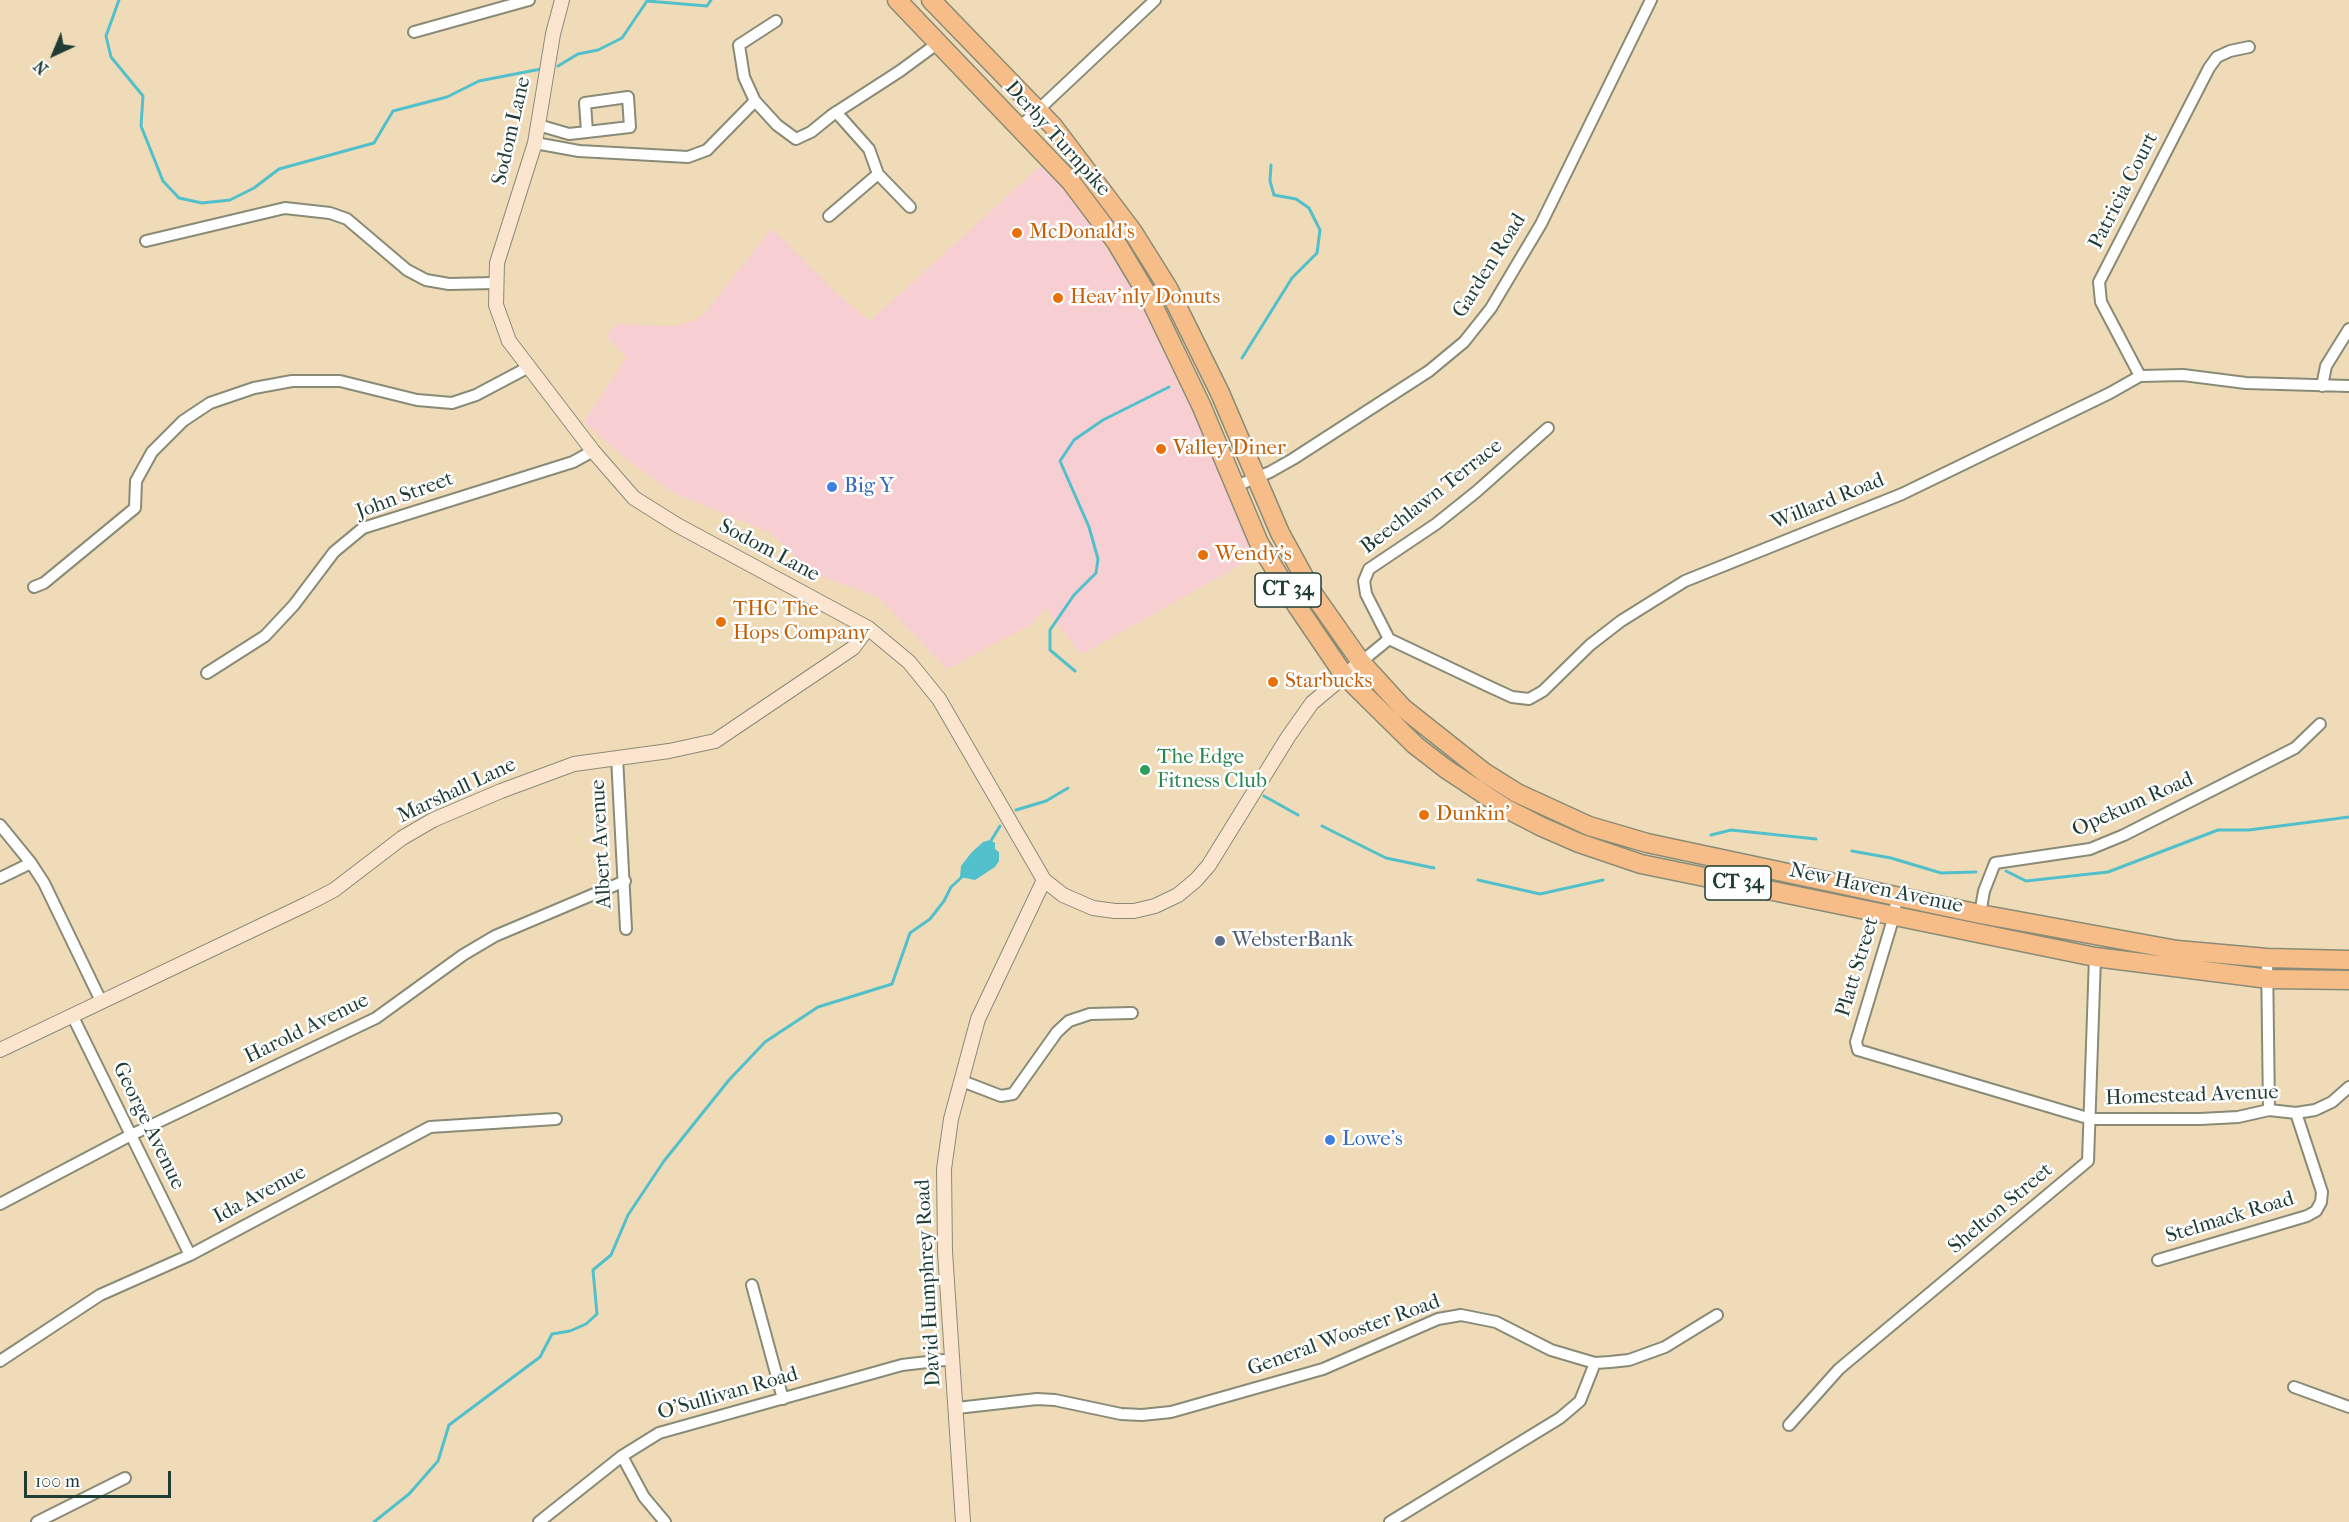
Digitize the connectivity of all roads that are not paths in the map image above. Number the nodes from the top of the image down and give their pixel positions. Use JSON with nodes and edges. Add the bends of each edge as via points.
{"nodes":[{"id":1,"x":529,"y":0,"type":"edge"},
{"id":2,"x":562,"y":0,"type":"edge"},
{"id":3,"x":897,"y":0,"type":"edge"},
{"id":4,"x":931,"y":0,"type":"edge"},
{"id":5,"x":1155,"y":0,"type":"edge"},
{"id":6,"x":1651,"y":0,"type":"edge"},
{"id":7,"x":776,"y":21,"type":"dead end"},
{"id":8,"x":414,"y":32,"type":"dead end"},
{"id":9,"x":938,"y":43,"type":"junction"},
{"id":10,"x":2249,"y":47,"type":"dead end"},
{"id":11,"x":756,"y":101,"type":"junction"},
{"id":12,"x":1038,"y":110,"type":"junction"},
{"id":13,"x":836,"y":111,"type":"junction"},
{"id":14,"x":538,"y":125,"type":"junction"},
{"id":15,"x":1019,"y":128,"type":"junction"},
{"id":16,"x":587,"y":132,"type":"junction"},
{"id":17,"x":1058,"y":132,"type":"junction"},
{"id":18,"x":535,"y":143,"type":"junction"},
{"id":19,"x":1039,"y":149,"type":"junction"},
{"id":20,"x":878,"y":174,"type":"junction"},
{"id":21,"x":910,"y":207,"type":"dead end"},
{"id":22,"x":829,"y":216,"type":"dead end"},
{"id":23,"x":146,"y":242,"type":"dead end"},
{"id":24,"x":495,"y":283,"type":"junction"},
{"id":25,"x":2349,"y":329,"type":"edge"},
{"id":26,"x":527,"y":368,"type":"junction"},
{"id":27,"x":2140,"y":376,"type":"junction"},
{"id":28,"x":2322,"y":386,"type":"junction"},
{"id":29,"x":2349,"y":386,"type":"edge"},
{"id":30,"x":1548,"y":428,"type":"dead end"},
{"id":31,"x":593,"y":451,"type":"junction"},
{"id":32,"x":1260,"y":484,"type":"junction"},
{"id":33,"x":1239,"y":493,"type":"junction"},
{"id":34,"x":34,"y":587,"type":"dead end"},
{"id":35,"x":868,"y":628,"type":"junction"},
{"id":36,"x":1389,"y":639,"type":"junction"},
{"id":37,"x":1360,"y":662,"type":"junction"},
{"id":38,"x":207,"y":673,"type":"dead end"},
{"id":39,"x":1344,"y":675,"type":"junction"},
{"id":40,"x":2320,"y":724,"type":"dead end"},
{"id":41,"x":617,"y":757,"type":"junction"},
{"id":42,"x":0,"y":825,"type":"edge"},
{"id":43,"x":31,"y":863,"type":"junction"},
{"id":44,"x":0,"y":878,"type":"edge"},
{"id":45,"x":1044,"y":880,"type":"junction"},
{"id":46,"x":625,"y":881,"type":"junction"},
{"id":47,"x":1897,"y":894,"type":"junction"},
{"id":48,"x":1980,"y":914,"type":"junction"},
{"id":49,"x":1894,"y":916,"type":"junction"},
{"id":50,"x":626,"y":928,"type":"dead end"},
{"id":51,"x":2095,"y":957,"type":"junction"},
{"id":52,"x":2267,"y":958,"type":"junction"},
{"id":53,"x":2349,"y":960,"type":"edge"},
{"id":54,"x":2269,"y":979,"type":"junction"},
{"id":55,"x":2349,"y":980,"type":"edge"},
{"id":56,"x":101,"y":1001,"type":"junction"},
{"id":57,"x":1132,"y":1013,"type":"dead end"},
{"id":58,"x":72,"y":1015,"type":"junction"},
{"id":59,"x":0,"y":1050,"type":"edge"},
{"id":60,"x":1858,"y":1050,"type":"joint"},
{"id":61,"x":962,"y":1081,"type":"junction"},
{"id":62,"x":2349,"y":1087,"type":"edge"},
{"id":63,"x":2269,"y":1110,"type":"junction"},
{"id":64,"x":2296,"y":1113,"type":"junction"},
{"id":65,"x":556,"y":1119,"type":"dead end"},
{"id":66,"x":2091,"y":1119,"type":"junction"},
{"id":67,"x":129,"y":1136,"type":"junction"},
{"id":68,"x":0,"y":1204,"type":"edge"},
{"id":69,"x":190,"y":1255,"type":"junction"},
{"id":70,"x":2158,"y":1260,"type":"dead end"},
{"id":71,"x":752,"y":1285,"type":"dead end"},
{"id":72,"x":1717,"y":1315,"type":"dead end"},
{"id":73,"x":953,"y":1359,"type":"junction"},
{"id":74,"x":0,"y":1361,"type":"edge"},
{"id":75,"x":1595,"y":1363,"type":"junction"},
{"id":76,"x":2294,"y":1387,"type":"dead end"},
{"id":77,"x":783,"y":1399,"type":"junction"},
{"id":78,"x":2349,"y":1407,"type":"edge"},
{"id":79,"x":957,"y":1408,"type":"junction"},
{"id":80,"x":1789,"y":1425,"type":"dead end"},
{"id":81,"x":622,"y":1456,"type":"junction"},
{"id":82,"x":125,"y":1478,"type":"dead end"},
{"id":83,"x":37,"y":1522,"type":"edge"},
{"id":84,"x":539,"y":1522,"type":"edge"},
{"id":85,"x":665,"y":1522,"type":"edge"},
{"id":86,"x":963,"y":1522,"type":"edge"},
{"id":87,"x":1390,"y":1522,"type":"edge"}],
"edges":[{"from":1,"to":8,"type":"street"},
{"from":2,"to":14,"type":"street","name":"Sodom Lane"},
{"from":3,"to":9,"type":"highway","name":"Derby Turnpike","number":"CT 34"},
{"from":4,"to":12,"type":"highway","name":"Derby Turnpike","number":"CT 34"},
{"from":5,"to":12,"type":"street"},
{"from":6,"to":32,"type":"street","name":"Garden Road","via":[[1562,186],[1480,324],[1429,371]]},
{"from":7,"to":11,"type":"street","via":[[739,45],[744,77]]},
{"from":9,"to":13,"type":"street"},
{"from":9,"to":15,"type":"highway","name":"Derby Turnpike","number":"CT 34"},
{"from":10,"to":27,"type":"street","name":"Patricia Court","via":[[2217,57],[2209,68],[2099,282],[2101,302]]},
{"from":11,"to":13,"type":"street","via":[[796,139]]},
{"from":11,"to":18,"type":"street","via":[[707,150],[688,157],[579,151]]},
{"from":12,"to":15,"type":"street"},
{"from":12,"to":17,"type":"highway","name":"Derby Turnpike","number":"CT 34"},
{"from":13,"to":20,"type":"street","via":[[869,149]]},
{"from":14,"to":16,"type":"street","via":[[562,133]]},
{"from":14,"to":18,"type":"street","name":"Sodom Lane"},
{"from":15,"to":19,"type":"highway","name":"Derby Turnpike","number":"CT 34"},
{"from":16,"to":16,"type":"street","via":[[630,127],[628,97],[585,103]]},
{"from":17,"to":19,"type":"highway"},
{"from":17,"to":32,"type":"highway","name":"Derby Turnpike","number":"CT 34","via":[[1133,232],[1168,288]]},
{"from":18,"to":24,"type":"street","name":"Sodom Lane","via":[[497,263]]},
{"from":19,"to":33,"type":"highway","name":"Derby Turnpike","number":"CT 34","via":[[1071,182],[1111,235],[1150,299],[1202,405]]},
{"from":20,"to":21,"type":"street"},
{"from":20,"to":22,"type":"street"},
{"from":23,"to":24,"type":"street","via":[[285,208],[330,213],[347,219],[407,270],[426,280]]},
{"from":24,"to":26,"type":"street","name":"Sodom Lane","via":[[501,323]]},
{"from":25,"to":28,"type":"street","via":[[2326,366]]},
{"from":26,"to":31,"type":"street","name":"Sodom Lane"},
{"from":26,"to":34,"type":"street","via":[[452,403],[417,400],[357,384],[304,381],[273,384],[210,403],[183,421],[152,452],[136,481],[135,508],[44,583]]},
{"from":27,"to":28,"type":"street","name":"Willard Road","via":[[2183,375],[2246,383]]},
{"from":27,"to":36,"type":"street","name":"Willard Road","via":[[1902,494],[1685,581],[1621,621],[1529,699],[1512,697]]},
{"from":28,"to":29,"type":"street","name":"Willard Road"},
{"from":30,"to":36,"type":"street","name":"Beechlawn Terrace","via":[[1436,524],[1369,569],[1364,581],[1366,594]]},
{"from":31,"to":35,"type":"street","name":"Sodom Lane","via":[[634,498],[676,525]]},
{"from":31,"to":38,"type":"street","name":"John Street","via":[[573,462],[363,528],[334,552],[265,636]]},
{"from":32,"to":33,"type":"highway"},
{"from":32,"to":37,"type":"highway","name":"Derby Turnpike","number":"CT 34","via":[[1280,533],[1314,595]]},
{"from":33,"to":39,"type":"highway","name":"Derby Turnpike","number":"CT 34","via":[[1259,543]]},
{"from":35,"to":41,"type":"street","name":"Marshall Lane","via":[[853,648],[715,741]]},
{"from":35,"to":45,"type":"street","name":"Sodom Lane","via":[[909,662],[939,699]]},
{"from":36,"to":37,"type":"street"},
{"from":37,"to":39,"type":"street","name":"Sodom Lane"},
{"from":37,"to":47,"type":"highway","name":"New Haven Avenue","number":"CT 34","via":[[1403,708],[1458,754],[1517,793],[1579,822],[1647,843]]},
{"from":39,"to":45,"type":"street","name":"Sodom Lane","via":[[1312,703],[1209,864],[1178,895],[1144,909],[1114,911],[1093,908],[1063,895]]},
{"from":39,"to":49,"type":"highway","name":"New Haven Avenue","number":"CT 34","via":[[1415,745],[1446,769],[1505,808],[1579,843],[1641,864]]},
{"from":40,"to":48,"type":"street","name":"Opekum Road","via":[[2295,748],[2124,835],[2090,849],[1995,863]]},
{"from":41,"to":46,"type":"street","name":"Albert Avenue"},
{"from":41,"to":56,"type":"street","name":"Marshall Lane","via":[[574,764],[433,820],[402,838],[334,890]]},
{"from":42,"to":43,"type":"street"},
{"from":43,"to":44,"type":"street"},
{"from":43,"to":56,"type":"street"},
{"from":45,"to":61,"type":"street","name":"David Humphrey Road","via":[[978,1019]]},
{"from":46,"to":50,"type":"street","name":"Albert Avenue"},
{"from":46,"to":67,"type":"street","name":"Harold Avenue","via":[[495,936],[376,1018]]},
{"from":47,"to":48,"type":"highway","name":"New Haven Avenue","number":"CT 34"},
{"from":47,"to":49,"type":"street","name":"Platt Street"},
{"from":48,"to":52,"type":"highway","name":"New Haven Avenue","number":"CT 34","via":[[2176,950]]},
{"from":49,"to":51,"type":"highway","name":"New Haven Avenue","number":"CT 34"},
{"from":49,"to":60,"type":"street","name":"Platt Street","via":[[1856,1042]]},
{"from":51,"to":54,"type":"highway","name":"New Haven Avenue","number":"CT 34"},
{"from":51,"to":66,"type":"street","name":"Shelton Street"},
{"from":52,"to":53,"type":"highway","name":"New Haven Avenue","number":"CT 34"},
{"from":52,"to":54,"type":"street"},
{"from":54,"to":55,"type":"highway","name":"New Haven Avenue","number":"CT 34"},
{"from":54,"to":63,"type":"street"},
{"from":56,"to":58,"type":"street","name":"Marshall Lane"},
{"from":57,"to":61,"type":"street","via":[[1090,1014],[1069,1021],[1014,1094],[1001,1096]]},
{"from":58,"to":59,"type":"street","name":"Marshall Lane"},
{"from":58,"to":67,"type":"street","name":"George Avenue"},
{"from":60,"to":66,"type":"street","name":"Homestead Avenue"},
{"from":61,"to":73,"type":"street","name":"David Humphrey Road","via":[[948,1138],[942,1188]]},
{"from":62,"to":64,"type":"street","name":"Homestead Avenue","via":[[2315,1110]]},
{"from":63,"to":64,"type":"street","name":"Homestead Avenue"},
{"from":63,"to":66,"type":"street","name":"Homestead Avenue","via":[[2200,1119]]},
{"from":64,"to":70,"type":"street","name":"Stelmack Road","via":[[2322,1192],[2316,1211]]},
{"from":65,"to":69,"type":"street","name":"Ida Avenue","via":[[430,1127]]},
{"from":66,"to":80,"type":"street","name":"Shelton Street","via":[[2088,1161],[1839,1369]]},
{"from":67,"to":68,"type":"street","name":"Harold Avenue"},
{"from":67,"to":69,"type":"street","name":"George Avenue"},
{"from":69,"to":74,"type":"street","name":"Ida Avenue","via":[[100,1295]]},
{"from":71,"to":77,"type":"street"},
{"from":72,"to":75,"type":"street","via":[[1665,1347],[1629,1360]]},
{"from":73,"to":77,"type":"street","name":"O'Sullivan Road","via":[[902,1365]]},
{"from":73,"to":79,"type":"street","name":"David Humphrey Road"},
{"from":75,"to":79,"type":"street","name":"General Wooster Road","via":[[1551,1350],[1496,1322],[1461,1315],[1438,1319],[1323,1369],[1164,1413],[1121,1414],[1055,1400]]},
{"from":75,"to":87,"type":"street","via":[[1580,1401],[1560,1418]]},
{"from":76,"to":78,"type":"street"},
{"from":77,"to":81,"type":"street","name":"O'Sullivan Road","via":[[659,1433]]},
{"from":79,"to":86,"type":"street","name":"David Humphrey Road"},
{"from":81,"to":84,"type":"street","name":"O'Sullivan Road"},
{"from":81,"to":85,"type":"street","via":[[644,1497]]},
{"from":82,"to":83,"type":"street"}]}
